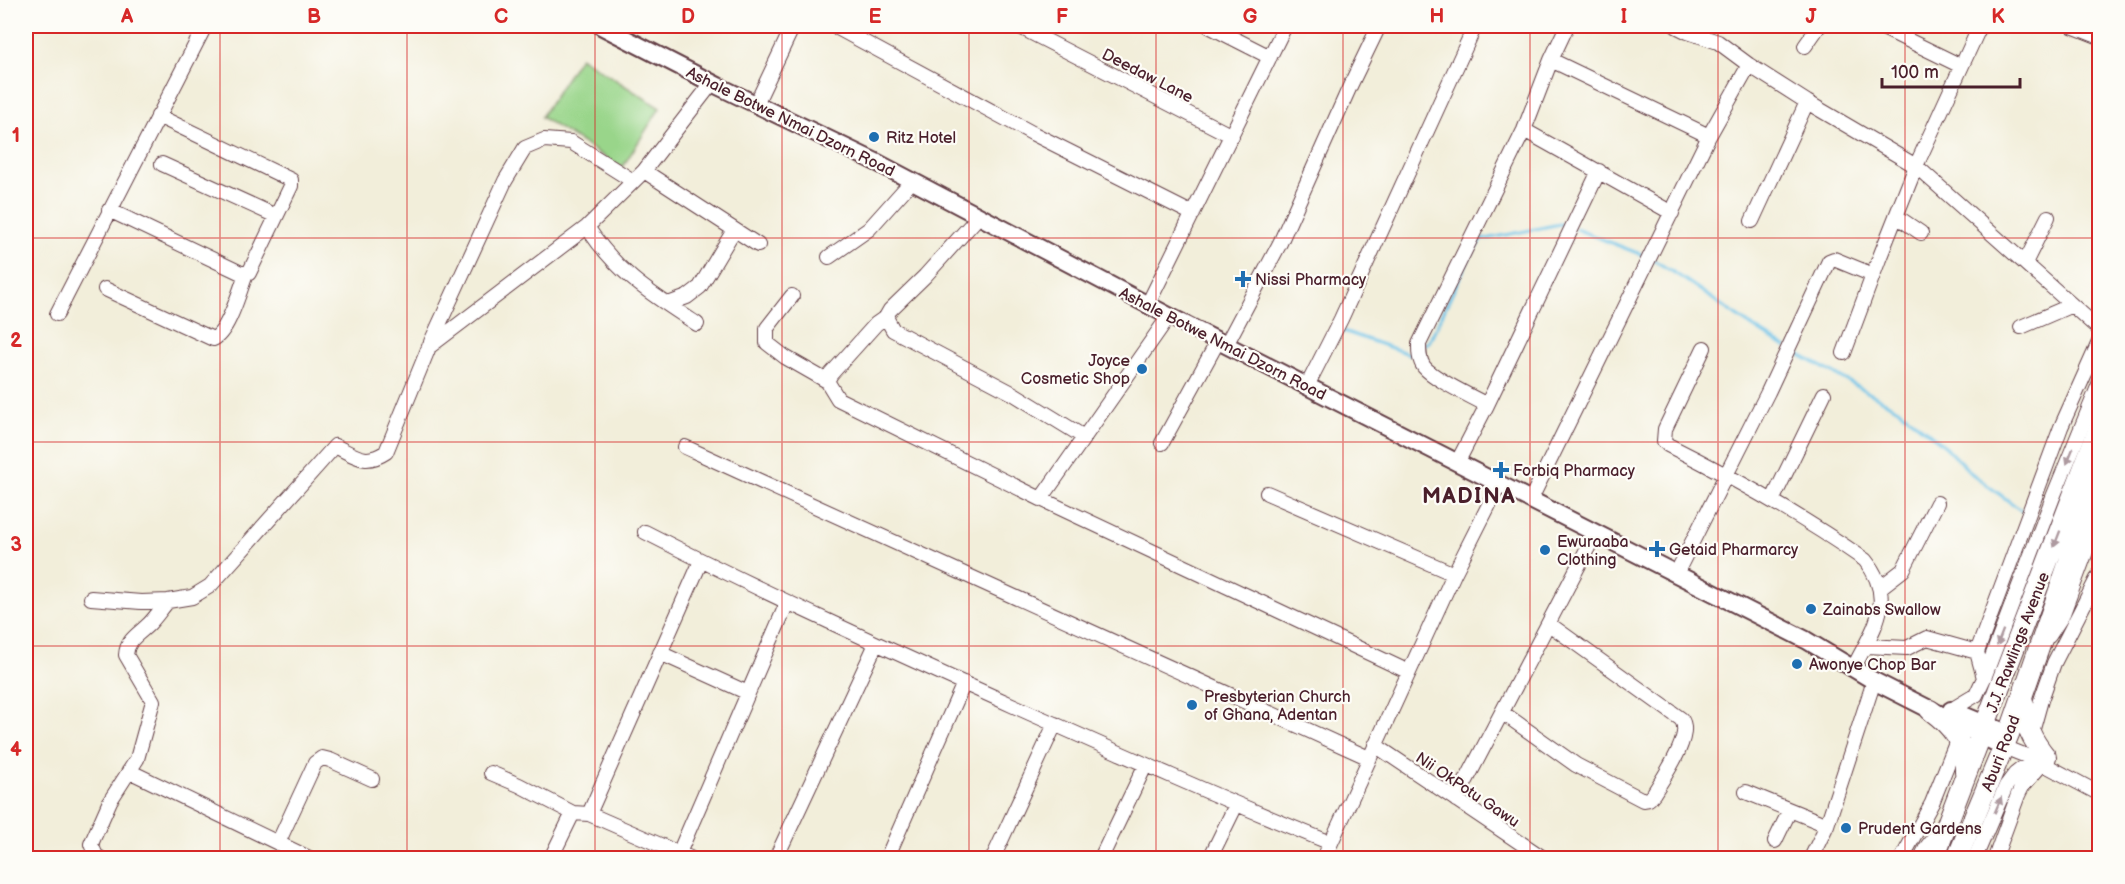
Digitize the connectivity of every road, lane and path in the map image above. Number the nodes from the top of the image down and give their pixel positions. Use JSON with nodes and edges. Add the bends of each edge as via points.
{"nodes":[{"id":1,"x":205,"y":26,"type":"edge"},
{"id":2,"x":601,"y":26,"type":"edge"},
{"id":3,"x":793,"y":26,"type":"edge"},
{"id":4,"x":834,"y":26,"type":"edge"},
{"id":5,"x":1018,"y":26,"type":"edge"},
{"id":6,"x":1209,"y":26,"type":"edge"},
{"id":7,"x":1285,"y":26,"type":"edge"},
{"id":8,"x":1379,"y":26,"type":"edge"},
{"id":9,"x":1475,"y":26,"type":"edge"},
{"id":10,"x":1567,"y":26,"type":"edge"},
{"id":11,"x":1819,"y":26,"type":"edge"},
{"id":12,"x":1879,"y":26,"type":"edge"},
{"id":13,"x":1980,"y":26,"type":"edge"},
{"id":14,"x":2072,"y":26,"type":"edge"},
{"id":15,"x":1685,"y":28,"type":"edge"},
{"id":16,"x":2100,"y":37,"type":"edge"},
{"id":17,"x":1805,"y":46,"type":"dead end"},
{"id":18,"x":1270,"y":57,"type":"junction"},
{"id":19,"x":1551,"y":60,"type":"junction"},
{"id":20,"x":1749,"y":65,"type":"junction"},
{"id":21,"x":1961,"y":66,"type":"junction"},
{"id":22,"x":712,"y":83,"type":"junction"},
{"id":23,"x":1807,"y":102,"type":"junction"},
{"id":24,"x":756,"y":104,"type":"junction"},
{"id":25,"x":158,"y":116,"type":"junction"},
{"id":26,"x":1524,"y":130,"type":"junction"},
{"id":27,"x":1232,"y":136,"type":"junction"},
{"id":28,"x":1709,"y":136,"type":"junction"},
{"id":29,"x":162,"y":164,"type":"dead end"},
{"id":30,"x":1916,"y":166,"type":"junction"},
{"id":31,"x":644,"y":171,"type":"junction"},
{"id":32,"x":1599,"y":171,"type":"junction"},
{"id":33,"x":633,"y":181,"type":"junction"},
{"id":34,"x":912,"y":181,"type":"junction"},
{"id":35,"x":109,"y":210,"type":"junction"},
{"id":36,"x":1672,"y":213,"type":"junction"},
{"id":37,"x":1193,"y":214,"type":"junction"},
{"id":38,"x":276,"y":216,"type":"junction"},
{"id":39,"x":979,"y":216,"type":"junction"},
{"id":40,"x":1896,"y":216,"type":"junction"},
{"id":41,"x":2049,"y":217,"type":"dead end"},
{"id":42,"x":1752,"y":221,"type":"dead end"},
{"id":43,"x":587,"y":227,"type":"junction"},
{"id":44,"x":734,"y":230,"type":"junction"},
{"id":45,"x":1921,"y":233,"type":"dead end"},
{"id":46,"x":758,"y":245,"type":"dead end"},
{"id":47,"x":829,"y":257,"type":"dead end"},
{"id":48,"x":2025,"y":263,"type":"junction"},
{"id":49,"x":246,"y":274,"type":"junction"},
{"id":50,"x":1873,"y":274,"type":"junction"},
{"id":51,"x":105,"y":289,"type":"dead end"},
{"id":52,"x":792,"y":296,"type":"dead end"},
{"id":53,"x":668,"y":304,"type":"junction"},
{"id":54,"x":1148,"y":304,"type":"junction"},
{"id":55,"x":2072,"y":305,"type":"junction"},
{"id":56,"x":57,"y":314,"type":"dead end"},
{"id":57,"x":1169,"y":316,"type":"junction"},
{"id":58,"x":886,"y":317,"type":"junction"},
{"id":59,"x":697,"y":324,"type":"dead end"},
{"id":60,"x":2021,"y":327,"type":"dead end"},
{"id":61,"x":2100,"y":330,"type":"edge"},
{"id":62,"x":2100,"y":340,"type":"edge"},
{"id":63,"x":1222,"y":343,"type":"junction"},
{"id":64,"x":429,"y":347,"type":"junction"},
{"id":65,"x":1704,"y":348,"type":"dead end"},
{"id":66,"x":1844,"y":353,"type":"dead end"},
{"id":67,"x":827,"y":381,"type":"junction"},
{"id":68,"x":2100,"y":382,"type":"edge"},
{"id":69,"x":1307,"y":386,"type":"junction"},
{"id":70,"x":1824,"y":394,"type":"dead end"},
{"id":71,"x":1487,"y":405,"type":"junction"},
{"id":72,"x":2092,"y":431,"type":"edge"},
{"id":73,"x":1084,"y":437,"type":"junction"},
{"id":74,"x":1162,"y":443,"type":"dead end"},
{"id":75,"x":685,"y":447,"type":"dead end"},
{"id":76,"x":1457,"y":463,"type":"junction"},
{"id":77,"x":2100,"y":473,"type":"edge"},
{"id":78,"x":1726,"y":474,"type":"junction"},
{"id":79,"x":1499,"y":485,"type":"junction"},
{"id":80,"x":1267,"y":493,"type":"dead end"},
{"id":81,"x":1041,"y":499,"type":"junction"},
{"id":82,"x":1530,"y":501,"type":"junction"},
{"id":83,"x":1772,"y":501,"type":"junction"},
{"id":84,"x":1937,"y":503,"type":"dead end"},
{"id":85,"x":2100,"y":514,"type":"edge"},
{"id":86,"x":645,"y":532,"type":"dead end"},
{"id":87,"x":1595,"y":534,"type":"junction"},
{"id":88,"x":700,"y":561,"type":"junction"},
{"id":89,"x":2100,"y":573,"type":"edge"},
{"id":90,"x":1454,"y":574,"type":"junction"},
{"id":91,"x":1676,"y":574,"type":"junction"},
{"id":92,"x":1881,"y":586,"type":"junction"},
{"id":93,"x":91,"y":598,"type":"dead end"},
{"id":94,"x":168,"y":601,"type":"junction"},
{"id":95,"x":787,"y":603,"type":"junction"},
{"id":96,"x":1549,"y":624,"type":"junction"},
{"id":97,"x":876,"y":644,"type":"junction"},
{"id":98,"x":1867,"y":646,"type":"junction"},
{"id":99,"x":2039,"y":646,"type":"junction"},
{"id":100,"x":1977,"y":652,"type":"junction"},
{"id":101,"x":660,"y":653,"type":"junction"},
{"id":102,"x":1851,"y":664,"type":"junction"},
{"id":103,"x":1409,"y":672,"type":"junction"},
{"id":104,"x":1984,"y":678,"type":"junction"},
{"id":105,"x":1874,"y":681,"type":"junction"},
{"id":106,"x":964,"y":683,"type":"junction"},
{"id":107,"x":748,"y":693,"type":"junction"},
{"id":108,"x":2023,"y":693,"type":"junction"},
{"id":109,"x":1930,"y":710,"type":"junction"},
{"id":110,"x":1953,"y":712,"type":"junction"},
{"id":111,"x":1503,"y":713,"type":"junction"},
{"id":112,"x":1055,"y":724,"type":"junction"},
{"id":113,"x":1995,"y":735,"type":"junction"},
{"id":114,"x":2031,"y":736,"type":"junction"},
{"id":115,"x":1958,"y":738,"type":"junction"},
{"id":116,"x":1372,"y":752,"type":"junction"},
{"id":117,"x":2044,"y":763,"type":"junction"},
{"id":118,"x":1145,"y":766,"type":"junction"},
{"id":119,"x":129,"y":771,"type":"junction"},
{"id":120,"x":490,"y":773,"type":"dead end"},
{"id":121,"x":1965,"y":776,"type":"junction"},
{"id":122,"x":372,"y":779,"type":"dead end"},
{"id":123,"x":2100,"y":785,"type":"edge"},
{"id":124,"x":1746,"y":792,"type":"dead end"},
{"id":125,"x":2100,"y":794,"type":"edge"},
{"id":126,"x":1456,"y":800,"type":"junction"},
{"id":127,"x":1236,"y":805,"type":"junction"},
{"id":128,"x":1790,"y":810,"type":"junction"},
{"id":129,"x":573,"y":813,"type":"junction"},
{"id":130,"x":589,"y":814,"type":"junction"},
{"id":131,"x":1947,"y":823,"type":"junction"},
{"id":132,"x":1827,"y":825,"type":"junction"},
{"id":133,"x":1985,"y":836,"type":"junction"},
{"id":134,"x":1775,"y":841,"type":"dead end"},
{"id":135,"x":278,"y":843,"type":"junction"},
{"id":136,"x":663,"y":853,"type":"edge"},
{"id":137,"x":1329,"y":853,"type":"edge"},
{"id":138,"x":684,"y":856,"type":"edge"},
{"id":139,"x":1999,"y":856,"type":"edge"},
{"id":140,"x":100,"y":858,"type":"edge"},
{"id":141,"x":309,"y":858,"type":"edge"},
{"id":142,"x":550,"y":858,"type":"edge"},
{"id":143,"x":776,"y":858,"type":"edge"},
{"id":144,"x":887,"y":858,"type":"edge"},
{"id":145,"x":993,"y":858,"type":"edge"},
{"id":146,"x":1101,"y":858,"type":"edge"},
{"id":147,"x":1210,"y":858,"type":"edge"},
{"id":148,"x":1543,"y":858,"type":"edge"},
{"id":149,"x":1811,"y":858,"type":"edge"},
{"id":150,"x":1902,"y":858,"type":"edge"},
{"id":151,"x":1921,"y":858,"type":"edge"},
{"id":152,"x":1934,"y":858,"type":"edge"},
{"id":153,"x":1957,"y":858,"type":"edge"},
{"id":154,"x":1975,"y":858,"type":"edge"}],
"edges":[{"from":1,"to":25,"type":"street"},
{"from":2,"to":22,"type":"main road","name":"Ashale Botwe Nmai Dzorn Road"},
{"from":3,"to":24,"type":"street"},
{"from":4,"to":37,"type":"street","via":[[1032,134]]},
{"from":5,"to":27,"type":"street","name":"Deedaw Lane"},
{"from":6,"to":18,"type":"street"},
{"from":7,"to":18,"type":"street"},
{"from":8,"to":63,"type":"street","via":[[1280,243]]},
{"from":9,"to":69,"type":"street"},
{"from":10,"to":19,"type":"street"},
{"from":11,"to":17,"type":"street"},
{"from":12,"to":21,"type":"street"},
{"from":13,"to":21,"type":"street"},
{"from":14,"to":16,"type":"street"},
{"from":15,"to":20,"type":"street","via":[[1718,42]]},
{"from":18,"to":27,"type":"street"},
{"from":19,"to":26,"type":"street"},
{"from":19,"to":28,"type":"street"},
{"from":20,"to":23,"type":"street"},
{"from":20,"to":28,"type":"street"},
{"from":21,"to":30,"type":"street"},
{"from":22,"to":24,"type":"main road","name":"Ashale Botwe Nmai Dzorn Road"},
{"from":22,"to":31,"type":"street"},
{"from":23,"to":30,"type":"street"},
{"from":23,"to":42,"type":"street"},
{"from":24,"to":34,"type":"main road","name":"Ashale Botwe Nmai Dzorn Road"},
{"from":25,"to":35,"type":"street"},
{"from":25,"to":38,"type":"street","via":[[291,180]]},
{"from":26,"to":32,"type":"street"},
{"from":26,"to":71,"type":"street","via":[[1419,350],[1423,366],[1432,375]]},
{"from":27,"to":37,"type":"street"},
{"from":28,"to":36,"type":"street"},
{"from":29,"to":38,"type":"street"},
{"from":30,"to":40,"type":"street"},
{"from":30,"to":48,"type":"street"},
{"from":31,"to":33,"type":"street"},
{"from":31,"to":44,"type":"street"},
{"from":32,"to":36,"type":"street"},
{"from":32,"to":71,"type":"street"},
{"from":33,"to":43,"type":"street"},
{"from":33,"to":64,"type":"street","via":[[571,142],[544,140],[525,148],[505,182]]},
{"from":34,"to":39,"type":"main road","name":"Ashale Botwe Nmai Dzorn Road"},
{"from":34,"to":47,"type":"street","via":[[868,229]]},
{"from":35,"to":49,"type":"street"},
{"from":35,"to":56,"type":"street"},
{"from":36,"to":82,"type":"street"},
{"from":37,"to":54,"type":"street"},
{"from":38,"to":49,"type":"street"},
{"from":39,"to":54,"type":"main road","name":"Ashale Botwe Nmai Dzorn Road"},
{"from":39,"to":58,"type":"street"},
{"from":40,"to":45,"type":"street"},
{"from":40,"to":50,"type":"street"},
{"from":41,"to":48,"type":"street"},
{"from":43,"to":53,"type":"street","via":[[611,260],[632,280]]},
{"from":43,"to":64,"type":"street"},
{"from":44,"to":46,"type":"street"},
{"from":44,"to":53,"type":"street","via":[[700,287]]},
{"from":48,"to":55,"type":"street"},
{"from":49,"to":51,"type":"street","via":[[227,323],[213,339]]},
{"from":50,"to":66,"type":"street"},
{"from":50,"to":78,"type":"street","via":[[1834,259],[1828,261]]},
{"from":52,"to":67,"type":"street","via":[[767,328],[767,344]]},
{"from":53,"to":59,"type":"street"},
{"from":54,"to":57,"type":"main road","name":"Ashale Botwe Nmai Dzorn Road"},
{"from":55,"to":60,"type":"street"},
{"from":55,"to":61,"type":"street"},
{"from":57,"to":63,"type":"main road","name":"Ashale Botwe Nmai Dzorn Road"},
{"from":57,"to":73,"type":"street"},
{"from":58,"to":67,"type":"street"},
{"from":58,"to":73,"type":"street","via":[[893,330],[1014,394]]},
{"from":62,"to":100,"type":"street","via":[[2061,427]]},
{"from":63,"to":69,"type":"main road","name":"Ashale Botwe Nmai Dzorn Road"},
{"from":63,"to":74,"type":"street"},
{"from":64,"to":94,"type":"street","via":[[386,452],[363,460],[335,446],[210,585],[192,597]]},
{"from":65,"to":78,"type":"street","via":[[1664,436],[1668,445]]},
{"from":67,"to":81,"type":"street","via":[[838,399]]},
{"from":68,"to":72,"type":"street"},
{"from":69,"to":76,"type":"main road","name":"Ashale Botwe Nmai Dzorn Road"},
{"from":70,"to":83,"type":"street"},
{"from":71,"to":76,"type":"street"},
{"from":72,"to":104,"type":"street","one_way":true},
{"from":72,"to":113,"type":"highway","name":"J.J. Rawlings Avenue","one_way":true,"via":[[2012,655]]},
{"from":73,"to":81,"type":"street"},
{"from":75,"to":116,"type":"street","name":"Nii OkPotu Gawu"},
{"from":76,"to":79,"type":"main road","name":"Ashale Botwe Nmai Dzorn Road"},
{"from":77,"to":99,"type":"highway","name":"J.J. Rawlings Avenue"},
{"from":78,"to":83,"type":"street"},
{"from":78,"to":91,"type":"street"},
{"from":79,"to":82,"type":"main road","name":"Ashale Botwe Nmai Dzorn Road"},
{"from":79,"to":90,"type":"street"},
{"from":80,"to":90,"type":"street"},
{"from":81,"to":103,"type":"street"},
{"from":82,"to":87,"type":"main road","name":"Ashale Botwe Nmai Dzorn Road"},
{"from":83,"to":92,"type":"street","via":[[1864,560]]},
{"from":84,"to":92,"type":"street","via":[[1903,570]]},
{"from":85,"to":99,"type":"street","via":[[2062,616]]},
{"from":86,"to":88,"type":"street"},
{"from":87,"to":91,"type":"main road","name":"Ashale Botwe Nmai Dzorn Road"},
{"from":87,"to":96,"type":"street"},
{"from":88,"to":95,"type":"street"},
{"from":88,"to":101,"type":"street"},
{"from":89,"to":114,"type":"street","via":[[2054,663]]},
{"from":90,"to":103,"type":"street"},
{"from":91,"to":102,"type":"main road","name":"Ashale Botwe Nmai Dzorn Road"},
{"from":92,"to":98,"type":"street","via":[[1876,624]]},
{"from":93,"to":94,"type":"street"},
{"from":94,"to":119,"type":"street","via":[[127,646],[126,655],[153,701],[137,759]]},
{"from":95,"to":97,"type":"street"},
{"from":95,"to":107,"type":"street"},
{"from":96,"to":111,"type":"street"},
{"from":96,"to":111,"type":"street","via":[[1681,719],[1683,741],[1654,793],[1643,800],[1576,765]]},
{"from":97,"to":106,"type":"street"},
{"from":97,"to":143,"type":"street"},
{"from":98,"to":100,"type":"street","via":[[1907,648],[1927,638]]},
{"from":98,"to":102,"type":"street"},
{"from":99,"to":108,"type":"highway","name":"Aburi Road"},
{"from":100,"to":104,"type":"street"},
{"from":101,"to":107,"type":"street"},
{"from":101,"to":130,"type":"street"},
{"from":102,"to":105,"type":"main road"},
{"from":102,"to":110,"type":"main road","via":[[1903,684]]},
{"from":103,"to":116,"type":"street"},
{"from":104,"to":110,"type":"street","via":[[1976,695]]},
{"from":105,"to":109,"type":"main road"},
{"from":105,"to":132,"type":"street"},
{"from":106,"to":112,"type":"street"},
{"from":106,"to":144,"type":"street"},
{"from":107,"to":138,"type":"street"},
{"from":108,"to":113,"type":"highway","name":"Aburi Road"},
{"from":108,"to":114,"type":"highway","via":[[2024,718]]},
{"from":109,"to":113,"type":"main road"},
{"from":109,"to":115,"type":"highway","via":[[1947,722]]},
{"from":110,"to":113,"type":"main road"},
{"from":111,"to":126,"type":"street"},
{"from":112,"to":118,"type":"street"},
{"from":112,"to":145,"type":"street"},
{"from":113,"to":117,"type":"street"},
{"from":113,"to":121,"type":"highway","name":"J.J. Rawlings Avenue"},
{"from":113,"to":153,"type":"highway","name":"Aburi Road","via":[[1983,796]]},
{"from":114,"to":117,"type":"highway"},
{"from":115,"to":121,"type":"highway","via":[[1966,759]]},
{"from":115,"to":150,"type":"street","via":[[1932,803]]},
{"from":116,"to":126,"type":"street","name":"Nii OkPotu Gawu"},
{"from":116,"to":137,"type":"street"},
{"from":117,"to":123,"type":"street"},
{"from":117,"to":125,"type":"street"},
{"from":133,"to":117,"type":"street","one_way":true,"via":[[2015,774]]},
{"from":117,"to":139,"type":"street","via":[[2018,795]]},
{"from":118,"to":127,"type":"street"},
{"from":118,"to":146,"type":"street"},
{"from":119,"to":135,"type":"street"},
{"from":119,"to":140,"type":"street","via":[[110,801],[91,844]]},
{"from":120,"to":129,"type":"street"},
{"from":121,"to":131,"type":"highway","name":"J.J. Rawlings Avenue"},
{"from":122,"to":135,"type":"street","via":[[321,758],[315,763]]},
{"from":124,"to":128,"type":"street"},
{"from":126,"to":148,"type":"street","name":"Nii OkPotu Gawu"},
{"from":127,"to":137,"type":"street"},
{"from":127,"to":147,"type":"street"},
{"from":128,"to":132,"type":"street"},
{"from":128,"to":134,"type":"street"},
{"from":129,"to":130,"type":"street"},
{"from":129,"to":142,"type":"street"},
{"from":130,"to":136,"type":"street"},
{"from":131,"to":151,"type":"street"},
{"from":131,"to":152,"type":"highway","name":"J.J. Rawlings Avenue"},
{"from":132,"to":149,"type":"street"},
{"from":133,"to":139,"type":"street"},
{"from":133,"to":154,"type":"street"},
{"from":135,"to":141,"type":"street"},
{"from":136,"to":138,"type":"street"}]}
